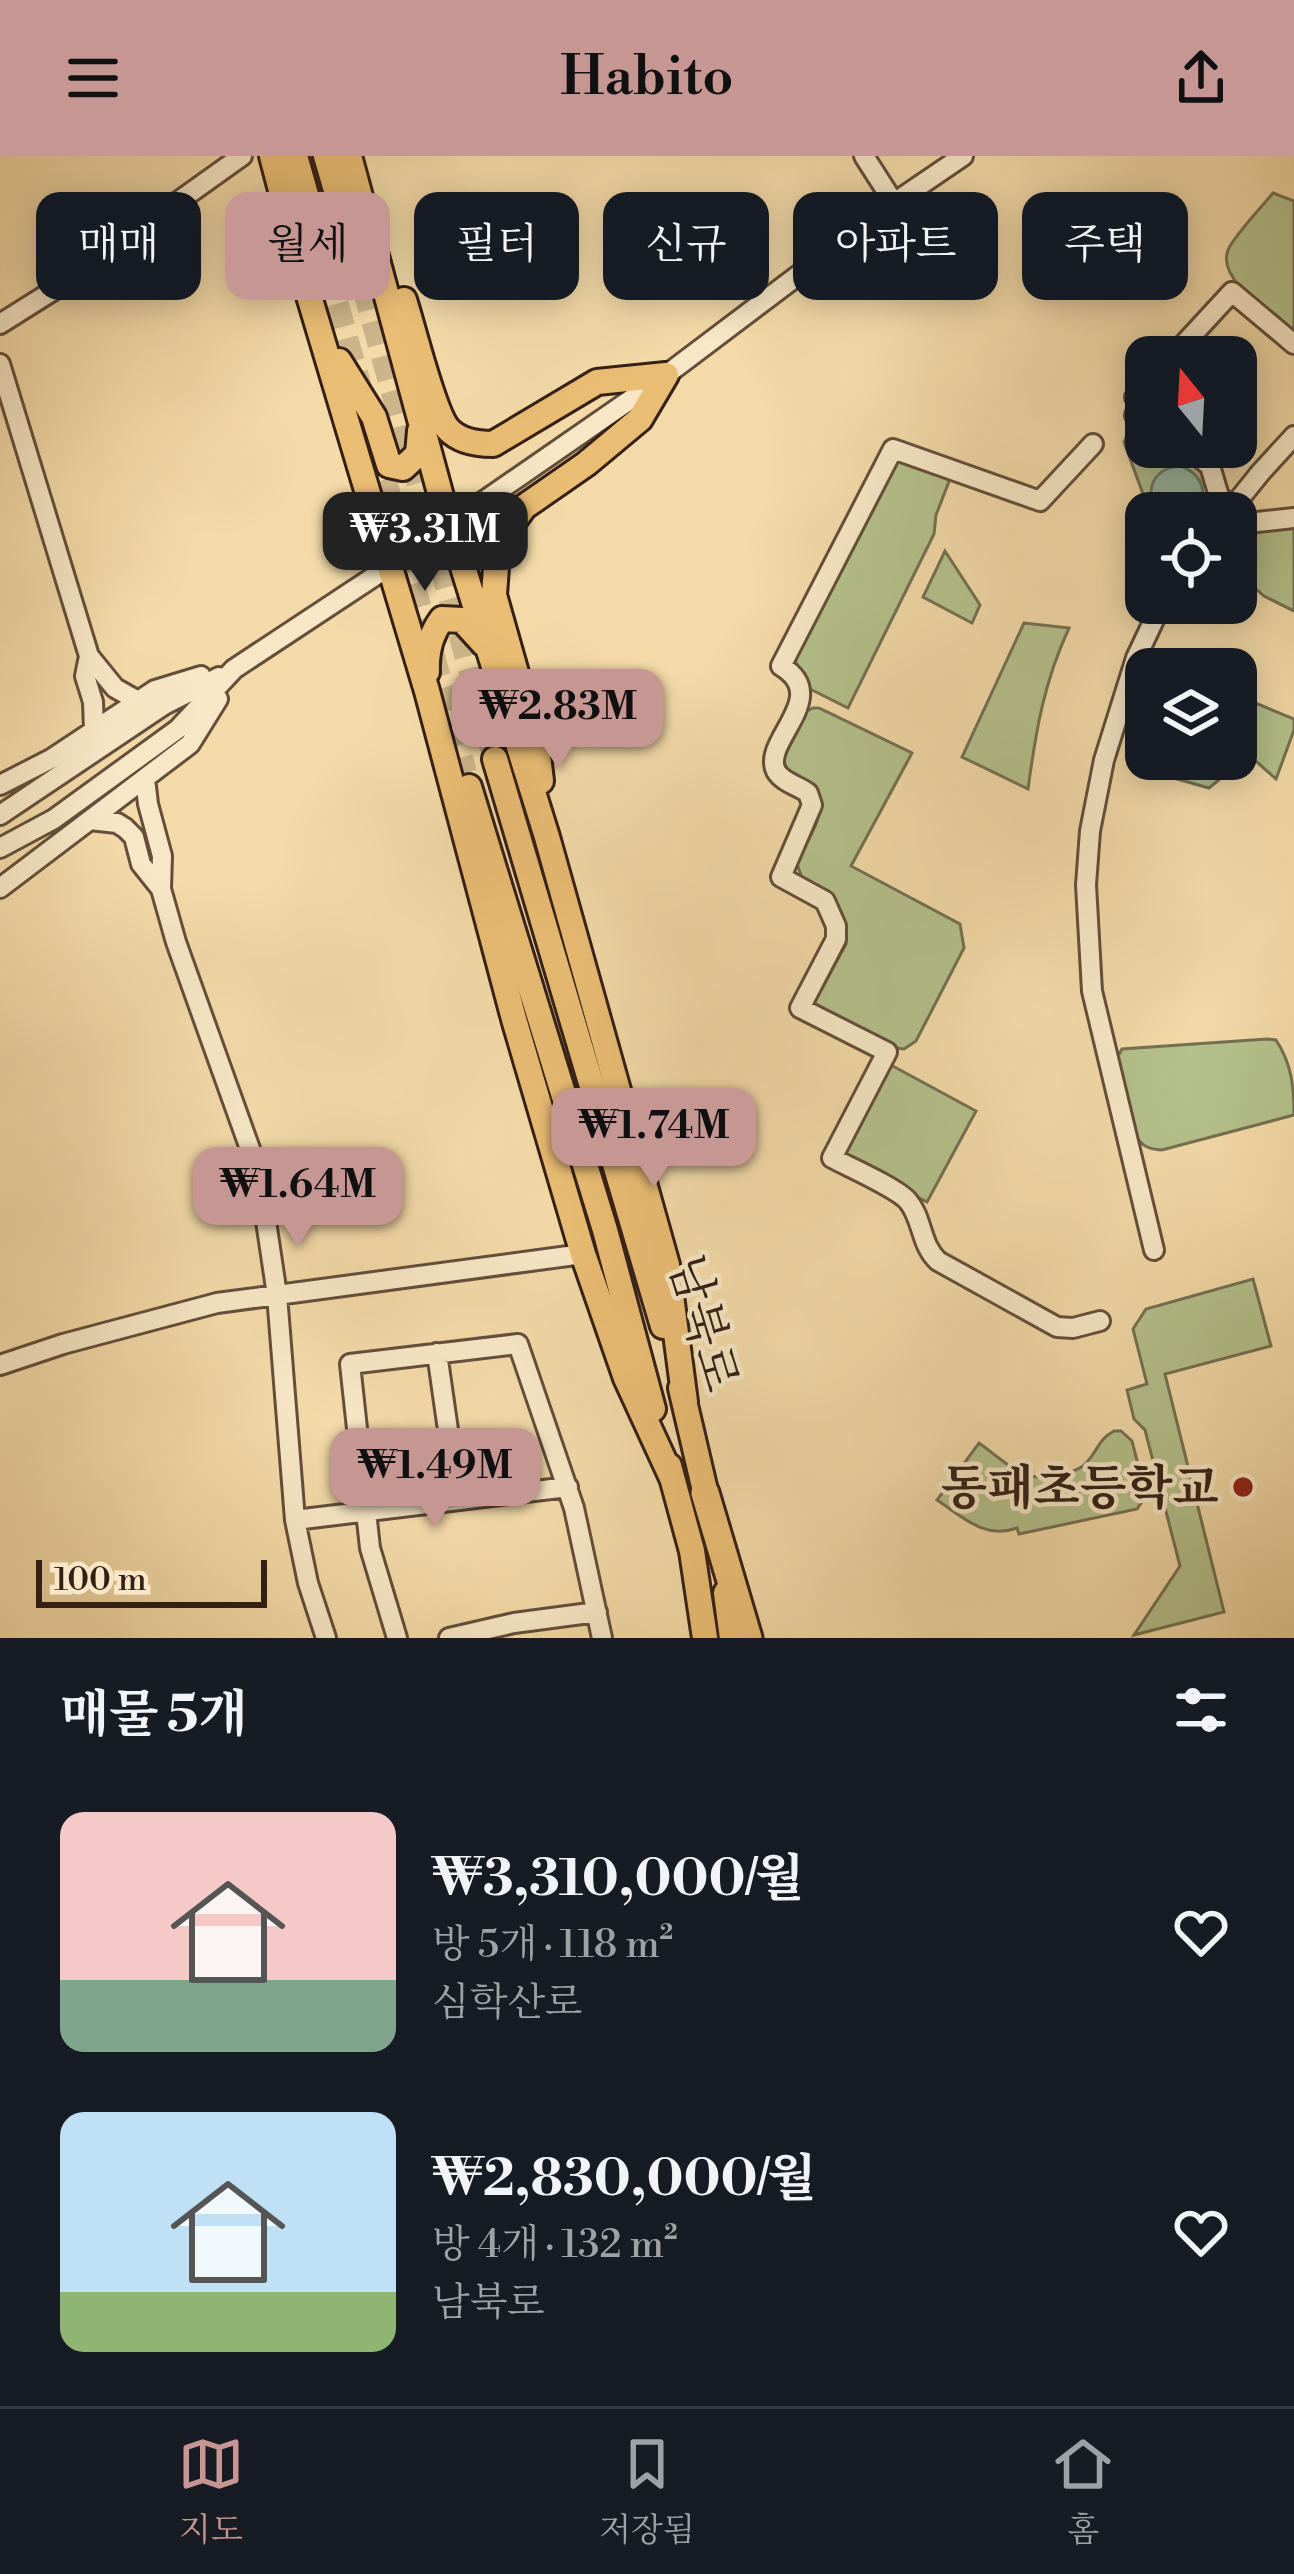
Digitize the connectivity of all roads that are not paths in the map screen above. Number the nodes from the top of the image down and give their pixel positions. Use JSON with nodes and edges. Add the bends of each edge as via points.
{"nodes":[{"id":1,"x":242,"y":156,"type":"edge"},
{"id":2,"x":272,"y":156,"type":"edge"},
{"id":3,"x":296,"y":156,"type":"edge"},
{"id":4,"x":326,"y":156,"type":"edge"},
{"id":5,"x":352,"y":156,"type":"edge"},
{"id":6,"x":864,"y":156,"type":"edge"},
{"id":7,"x":963,"y":156,"type":"edge"},
{"id":8,"x":306,"y":192,"type":"edge"},
{"id":9,"x":336,"y":192,"type":"edge"},
{"id":10,"x":888,"y":192,"type":"edge"},
{"id":11,"x":911,"y":192,"type":"edge"},
{"id":12,"x":793,"y":280,"type":"edge"},
{"id":13,"x":315,"y":316,"type":"junction"},
{"id":14,"x":0,"y":324,"type":"edge"},
{"id":15,"x":1191,"y":336,"type":"edge"},
{"id":16,"x":1294,"y":344,"type":"edge"},
{"id":17,"x":0,"y":364,"type":"edge"},
{"id":18,"x":666,"y":375,"type":"junction"},
{"id":19,"x":421,"y":421,"type":"junction"},
{"id":20,"x":1294,"y":436,"type":"edge"},
{"id":21,"x":1094,"y":444,"type":"dead end"},
{"id":22,"x":1211,"y":468,"type":"edge"},
{"id":23,"x":1245,"y":492,"type":"edge"},
{"id":24,"x":1294,"y":518,"type":"edge"},
{"id":25,"x":449,"y":525,"type":"junction"},
{"id":26,"x":390,"y":566,"type":"junction"},
{"id":27,"x":1152,"y":624,"type":"edge"},
{"id":28,"x":489,"y":651,"type":"junction"},
{"id":29,"x":88,"y":656,"type":"junction"},
{"id":30,"x":237,"y":667,"type":"junction"},
{"id":31,"x":427,"y":691,"type":"junction"},
{"id":32,"x":138,"y":701,"type":"junction"},
{"id":33,"x":94,"y":730,"type":"junction"},
{"id":34,"x":495,"y":759,"type":"tunnel mouth"},
{"id":35,"x":465,"y":773,"type":"tunnel mouth"},
{"id":36,"x":145,"y":778,"type":"junction"},
{"id":37,"x":0,"y":785,"type":"edge"},
{"id":38,"x":0,"y":811,"type":"edge"},
{"id":39,"x":54,"y":819,"type":"junction"},
{"id":40,"x":90,"y":820,"type":"junction"},
{"id":41,"x":547,"y":837,"type":"junction"},
{"id":42,"x":0,"y":848,"type":"edge"},
{"id":43,"x":0,"y":862,"type":"edge"},
{"id":44,"x":0,"y":889,"type":"edge"},
{"id":45,"x":160,"y":890,"type":"junction"},
{"id":46,"x":1154,"y":1250,"type":"dead end"},
{"id":47,"x":583,"y":1254,"type":"junction"},
{"id":48,"x":277,"y":1295,"type":"junction"},
{"id":49,"x":1100,"y":1321,"type":"dead end"},
{"id":50,"x":437,"y":1353,"type":"junction"},
{"id":51,"x":0,"y":1365,"type":"edge"},
{"id":52,"x":686,"y":1402,"type":"junction"},
{"id":53,"x":672,"y":1478,"type":"junction"},
{"id":54,"x":568,"y":1487,"type":"junction"},
{"id":55,"x":706,"y":1493,"type":"joint"},
{"id":56,"x":458,"y":1500,"type":"junction"},
{"id":57,"x":364,"y":1511,"type":"junction"},
{"id":58,"x":296,"y":1520,"type":"junction"},
{"id":59,"x":597,"y":1612,"type":"junction"},
{"id":60,"x":744,"y":1635,"type":"edge"},
{"id":61,"x":326,"y":1638,"type":"edge"},
{"id":62,"x":397,"y":1638,"type":"edge"},
{"id":63,"x":448,"y":1638,"type":"edge"},
{"id":64,"x":602,"y":1638,"type":"edge"},
{"id":65,"x":705,"y":1638,"type":"edge"}],
"edges":[{"from":1,"to":14,"type":"street"},
{"from":2,"to":13,"type":"main road"},
{"from":3,"to":8,"type":"main road"},
{"from":4,"to":9,"type":"main road"},
{"from":5,"to":18,"type":"main road","via":[[449,430],[493,444],[597,382]]},
{"from":5,"to":19,"type":"main road"},
{"from":6,"to":10,"type":"street"},
{"from":7,"to":11,"type":"street"},
{"from":12,"to":18,"type":"street"},
{"from":13,"to":19,"type":"main road","via":[[374,417],[389,465],[403,468],[418,454]]},
{"from":13,"to":26,"type":"main road"},
{"from":15,"to":16,"type":"street","via":[[1232,292]]},
{"from":17,"to":29,"type":"street"},
{"from":18,"to":25,"type":"street"},
{"from":18,"to":41,"type":"main road","via":[[640,419],[524,507],[497,553],[494,595],[537,747]]},
{"from":19,"to":25,"type":"main road"},
{"from":20,"to":23,"type":"street","bridge":true},
{"from":21,"to":49,"type":"street","via":[[1040,501],[892,449],[781,666],[793,676],[800,706],[774,764],[812,805],[781,877],[825,901],[836,926],[800,1008],[887,1052],[832,1158],[908,1201],[938,1261],[1058,1327]]},
{"from":22,"to":24,"type":"street","via":[[1219,496],[1248,523]]},
{"from":25,"to":26,"type":"street"},
{"from":25,"to":28,"type":"main road"},
{"from":26,"to":30,"type":"street"},
{"from":26,"to":31,"type":"main road"},
{"from":27,"to":46,"type":"street","via":[[1104,760],[1086,885],[1091,991]]},
{"from":28,"to":31,"type":"main road","via":[[462,620],[442,619],[427,658]]},
{"from":28,"to":41,"type":"main road"},
{"from":29,"to":32,"type":"street"},
{"from":29,"to":33,"type":"street"},
{"from":30,"to":32,"type":"street"},
{"from":30,"to":36,"type":"street","via":[[190,744]]},
{"from":30,"to":38,"type":"street"},
{"from":30,"to":39,"type":"street","via":[[178,729]]},
{"from":31,"to":47,"type":"main road"},
{"from":32,"to":33,"type":"street"},
{"from":33,"to":37,"type":"street"},
{"from":34,"to":52,"type":"main road","name":"남북로"},
{"from":35,"to":53,"type":"main road","name":"남북로"},
{"from":36,"to":40,"type":"street"},
{"from":36,"to":45,"type":"street","via":[[162,856]]},
{"from":39,"to":42,"type":"street"},
{"from":39,"to":43,"type":"street"},
{"from":40,"to":44,"type":"street"},
{"from":40,"to":45,"type":"street","via":[[125,828]]},
{"from":41,"to":52,"type":"main road","via":[[667,1265]]},
{"from":45,"to":48,"type":"street","via":[[259,1174]]},
{"from":47,"to":48,"type":"street"},
{"from":47,"to":53,"type":"main road"},
{"from":48,"to":51,"type":"street"},
{"from":48,"to":58,"type":"street"},
{"from":50,"to":54,"type":"street","via":[[518,1344]]},
{"from":50,"to":56,"type":"street"},
{"from":50,"to":57,"type":"street","via":[[350,1364]]},
{"from":52,"to":55,"type":"main road","name":"남북로"},
{"from":53,"to":65,"type":"main road","name":"남북로"},
{"from":54,"to":56,"type":"street"},
{"from":54,"to":59,"type":"street"},
{"from":55,"to":60,"type":"highway"},
{"from":56,"to":57,"type":"street"},
{"from":57,"to":58,"type":"street"},
{"from":57,"to":62,"type":"street"},
{"from":58,"to":61,"type":"street"},
{"from":59,"to":63,"type":"street"},
{"from":59,"to":64,"type":"street"}]}
